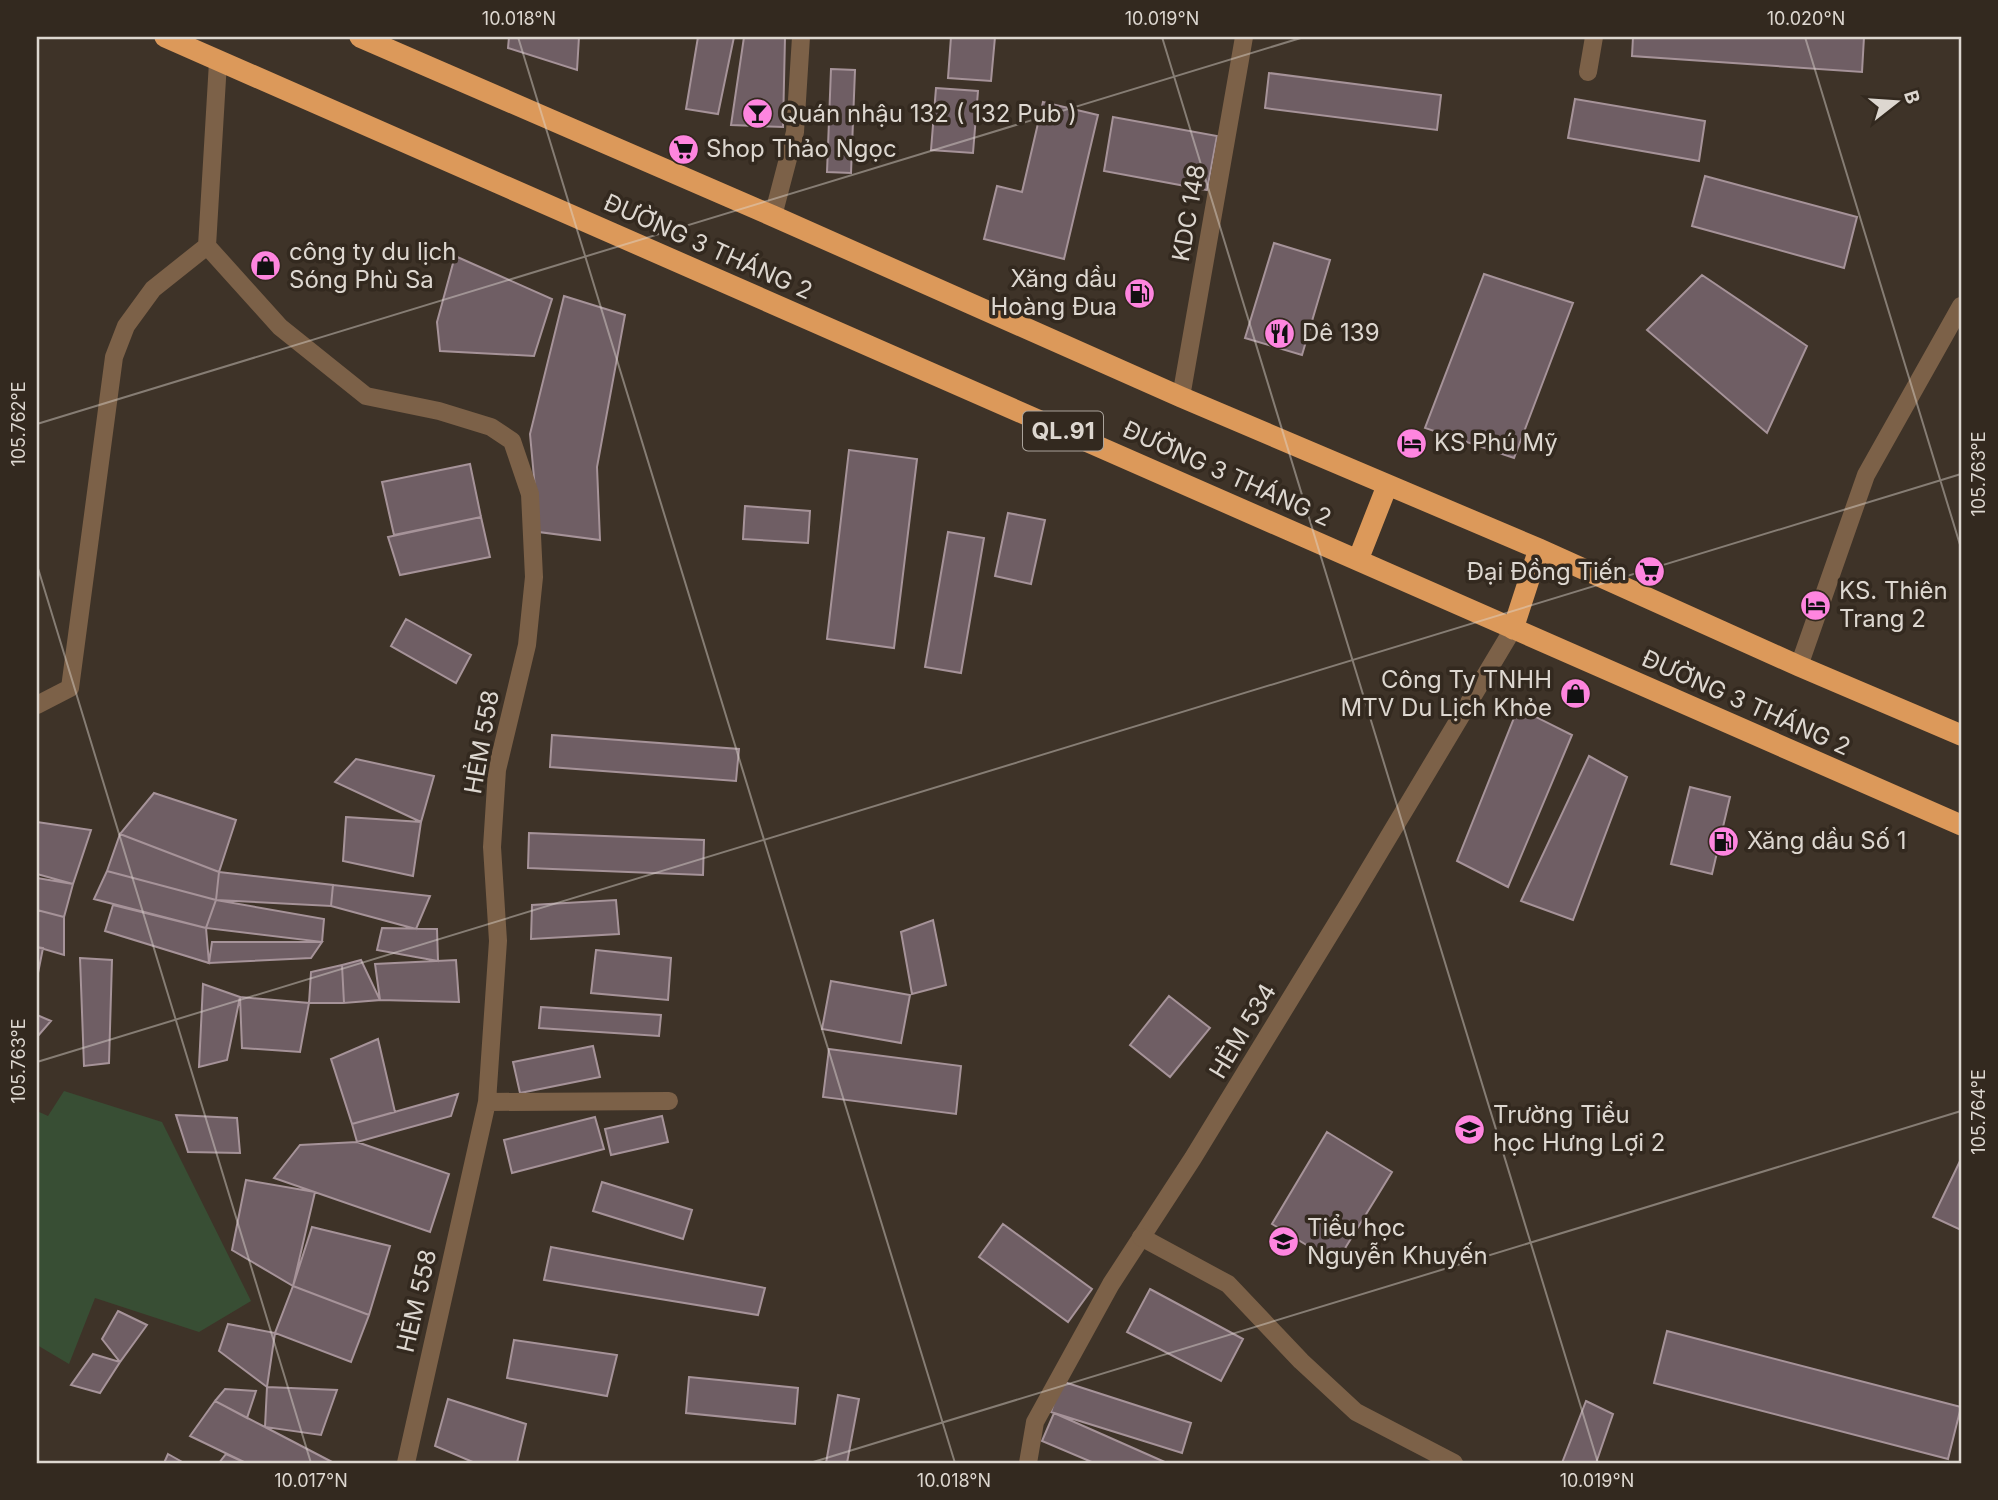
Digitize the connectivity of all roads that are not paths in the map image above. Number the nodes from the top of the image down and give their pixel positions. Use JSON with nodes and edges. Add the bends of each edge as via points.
{"nodes":[{"id":1,"x":165,"y":37,"type":"edge"},
{"id":2,"x":359,"y":37,"type":"edge"},
{"id":3,"x":801,"y":37,"type":"edge"},
{"id":4,"x":1244,"y":37,"type":"edge"},
{"id":5,"x":1594,"y":37,"type":"edge"},
{"id":6,"x":218,"y":62,"type":"junction"},
{"id":7,"x":1588,"y":72,"type":"dead end"},
{"id":8,"x":773,"y":216,"type":"junction"},
{"id":9,"x":207,"y":246,"type":"junction"},
{"id":10,"x":1961,"y":306,"type":"edge"},
{"id":11,"x":1181,"y":397,"type":"junction"},
{"id":12,"x":1387,"y":486,"type":"junction"},
{"id":13,"x":1539,"y":549,"type":"junction"},
{"id":14,"x":1359,"y":560,"type":"junction"},
{"id":15,"x":1513,"y":629,"type":"junction"},
{"id":16,"x":1799,"y":666,"type":"junction"},
{"id":17,"x":37,"y":705,"type":"edge"},
{"id":18,"x":1961,"y":735,"type":"edge"},
{"id":19,"x":1961,"y":825,"type":"edge"},
{"id":20,"x":669,"y":1101,"type":"dead end"},
{"id":21,"x":486,"y":1102,"type":"junction"},
{"id":22,"x":1141,"y":1237,"type":"junction"},
{"id":23,"x":405,"y":1463,"type":"edge"},
{"id":24,"x":1028,"y":1463,"type":"edge"},
{"id":25,"x":1454,"y":1463,"type":"edge"}],
"edges":[{"from":1,"to":6,"type":"highway","name":"ĐƯỜNG 3 THÁNG 2","number":"QL.91"},
{"from":2,"to":8,"type":"highway"},
{"from":3,"to":8,"type":"street","via":[[795,132]]},
{"from":4,"to":11,"type":"street","name":"KDC 148"},
{"from":5,"to":7,"type":"street"},
{"from":6,"to":9,"type":"street"},
{"from":6,"to":14,"type":"highway","name":"ĐƯỜNG 3 THÁNG 2","number":"QL.91"},
{"from":8,"to":11,"type":"highway"},
{"from":9,"to":17,"type":"street","via":[[153,289],[126,326],[114,357],[71,688]]},
{"from":9,"to":21,"type":"street","name":"HẺM 558","via":[[280,327],[366,396],[491,427],[512,441],[530,494],[534,577],[527,645],[497,770],[492,847],[498,941]]},
{"from":10,"to":16,"type":"street","via":[[1866,475]]},
{"from":11,"to":12,"type":"highway"},
{"from":12,"to":13,"type":"highway"},
{"from":12,"to":14,"type":"highway"},
{"from":13,"to":15,"type":"highway"},
{"from":13,"to":16,"type":"highway"},
{"from":14,"to":15,"type":"highway","name":"ĐƯỜNG 3 THÁNG 2","number":"QL.91"},
{"from":15,"to":19,"type":"highway","name":"ĐƯỜNG 3 THÁNG 2","number":"QL.91"},
{"from":15,"to":22,"type":"street","name":"HẺM 534"},
{"from":16,"to":18,"type":"highway"},
{"from":20,"to":21,"type":"street"},
{"from":21,"to":23,"type":"street","name":"HẺM 558"},
{"from":22,"to":24,"type":"street","name":"HẺM 534","via":[[1035,1422]]},
{"from":22,"to":25,"type":"street","via":[[1228,1284],[1356,1412]]}]}
